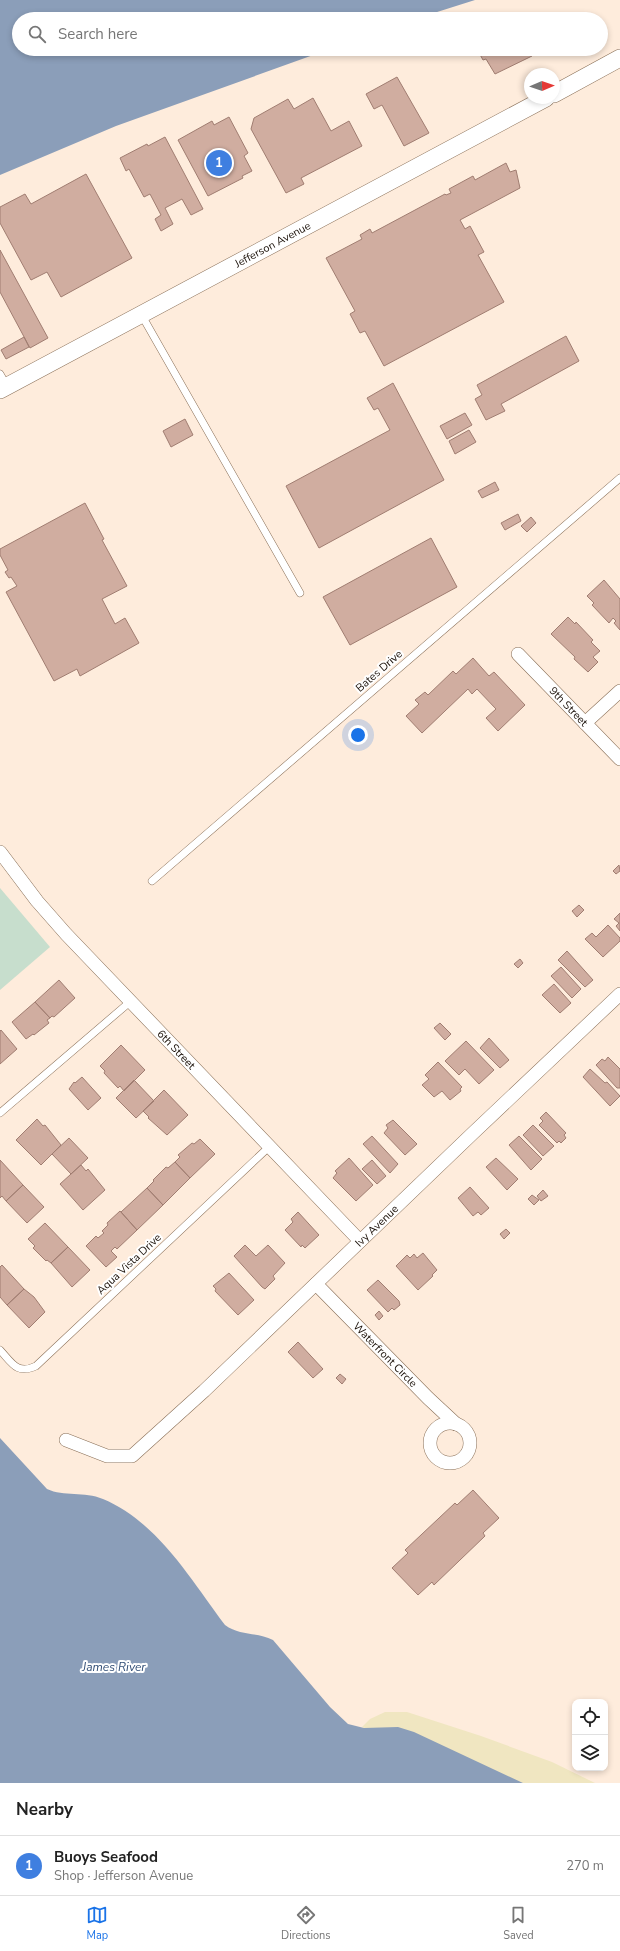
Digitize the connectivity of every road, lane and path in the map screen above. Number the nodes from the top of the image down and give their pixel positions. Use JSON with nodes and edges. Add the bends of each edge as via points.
{"nodes":[{"id":1,"x":620,"y":58,"type":"edge"},
{"id":2,"x":560,"y":91,"type":"edge"},
{"id":3,"x":535,"y":104,"type":"edge"},
{"id":4,"x":141,"y":314,"type":"junction"},
{"id":5,"x":2,"y":384,"type":"edge"},
{"id":6,"x":620,"y":478,"type":"edge"},
{"id":7,"x":300,"y":594,"type":"dead end"},
{"id":8,"x":518,"y":654,"type":"dead end"},
{"id":9,"x":620,"y":691,"type":"edge"},
{"id":10,"x":585,"y":723,"type":"junction"},
{"id":11,"x":620,"y":759,"type":"edge"},
{"id":12,"x":0,"y":852,"type":"edge"},
{"id":13,"x":152,"y":881,"type":"dead end"},
{"id":14,"x":620,"y":994,"type":"edge"},
{"id":15,"x":131,"y":1001,"type":"junction"},
{"id":16,"x":0,"y":1113,"type":"edge"},
{"id":17,"x":270,"y":1146,"type":"junction"},
{"id":18,"x":360,"y":1241,"type":"junction"},
{"id":19,"x":316,"y":1284,"type":"junction"},
{"id":20,"x":0,"y":1350,"type":"edge"},
{"id":21,"x":456,"y":1424,"type":"dead end"},
{"id":22,"x":66,"y":1440,"type":"dead end"}],
"edges":[{"from":1,"to":2,"type":"street"},
{"from":3,"to":4,"type":"street","name":"Jefferson Avenue"},
{"from":4,"to":5,"type":"street","name":"Jefferson Avenue"},
{"from":4,"to":7,"type":"lane"},
{"from":6,"to":13,"type":"lane","name":"Bates Drive"},
{"from":8,"to":10,"type":"street","name":"9th Street"},
{"from":9,"to":10,"type":"street"},
{"from":10,"to":11,"type":"street","name":"9th Street"},
{"from":12,"to":15,"type":"street","name":"6th Street","via":[[37,902]]},
{"from":14,"to":18,"type":"street","name":"Ivy Avenue"},
{"from":15,"to":16,"type":"lane"},
{"from":15,"to":17,"type":"street","name":"6th Street"},
{"from":17,"to":18,"type":"street","name":"6th Street"},
{"from":17,"to":20,"type":"lane","name":"Aqua Vista Drive","via":[[36,1366],[28,1370],[16,1368]]},
{"from":18,"to":19,"type":"street","name":"Ivy Avenue"},
{"from":19,"to":21,"type":"street","name":"Waterfront Circle"},
{"from":19,"to":22,"type":"street","name":"Ivy Avenue","via":[[132,1456],[107,1456]]}]}
